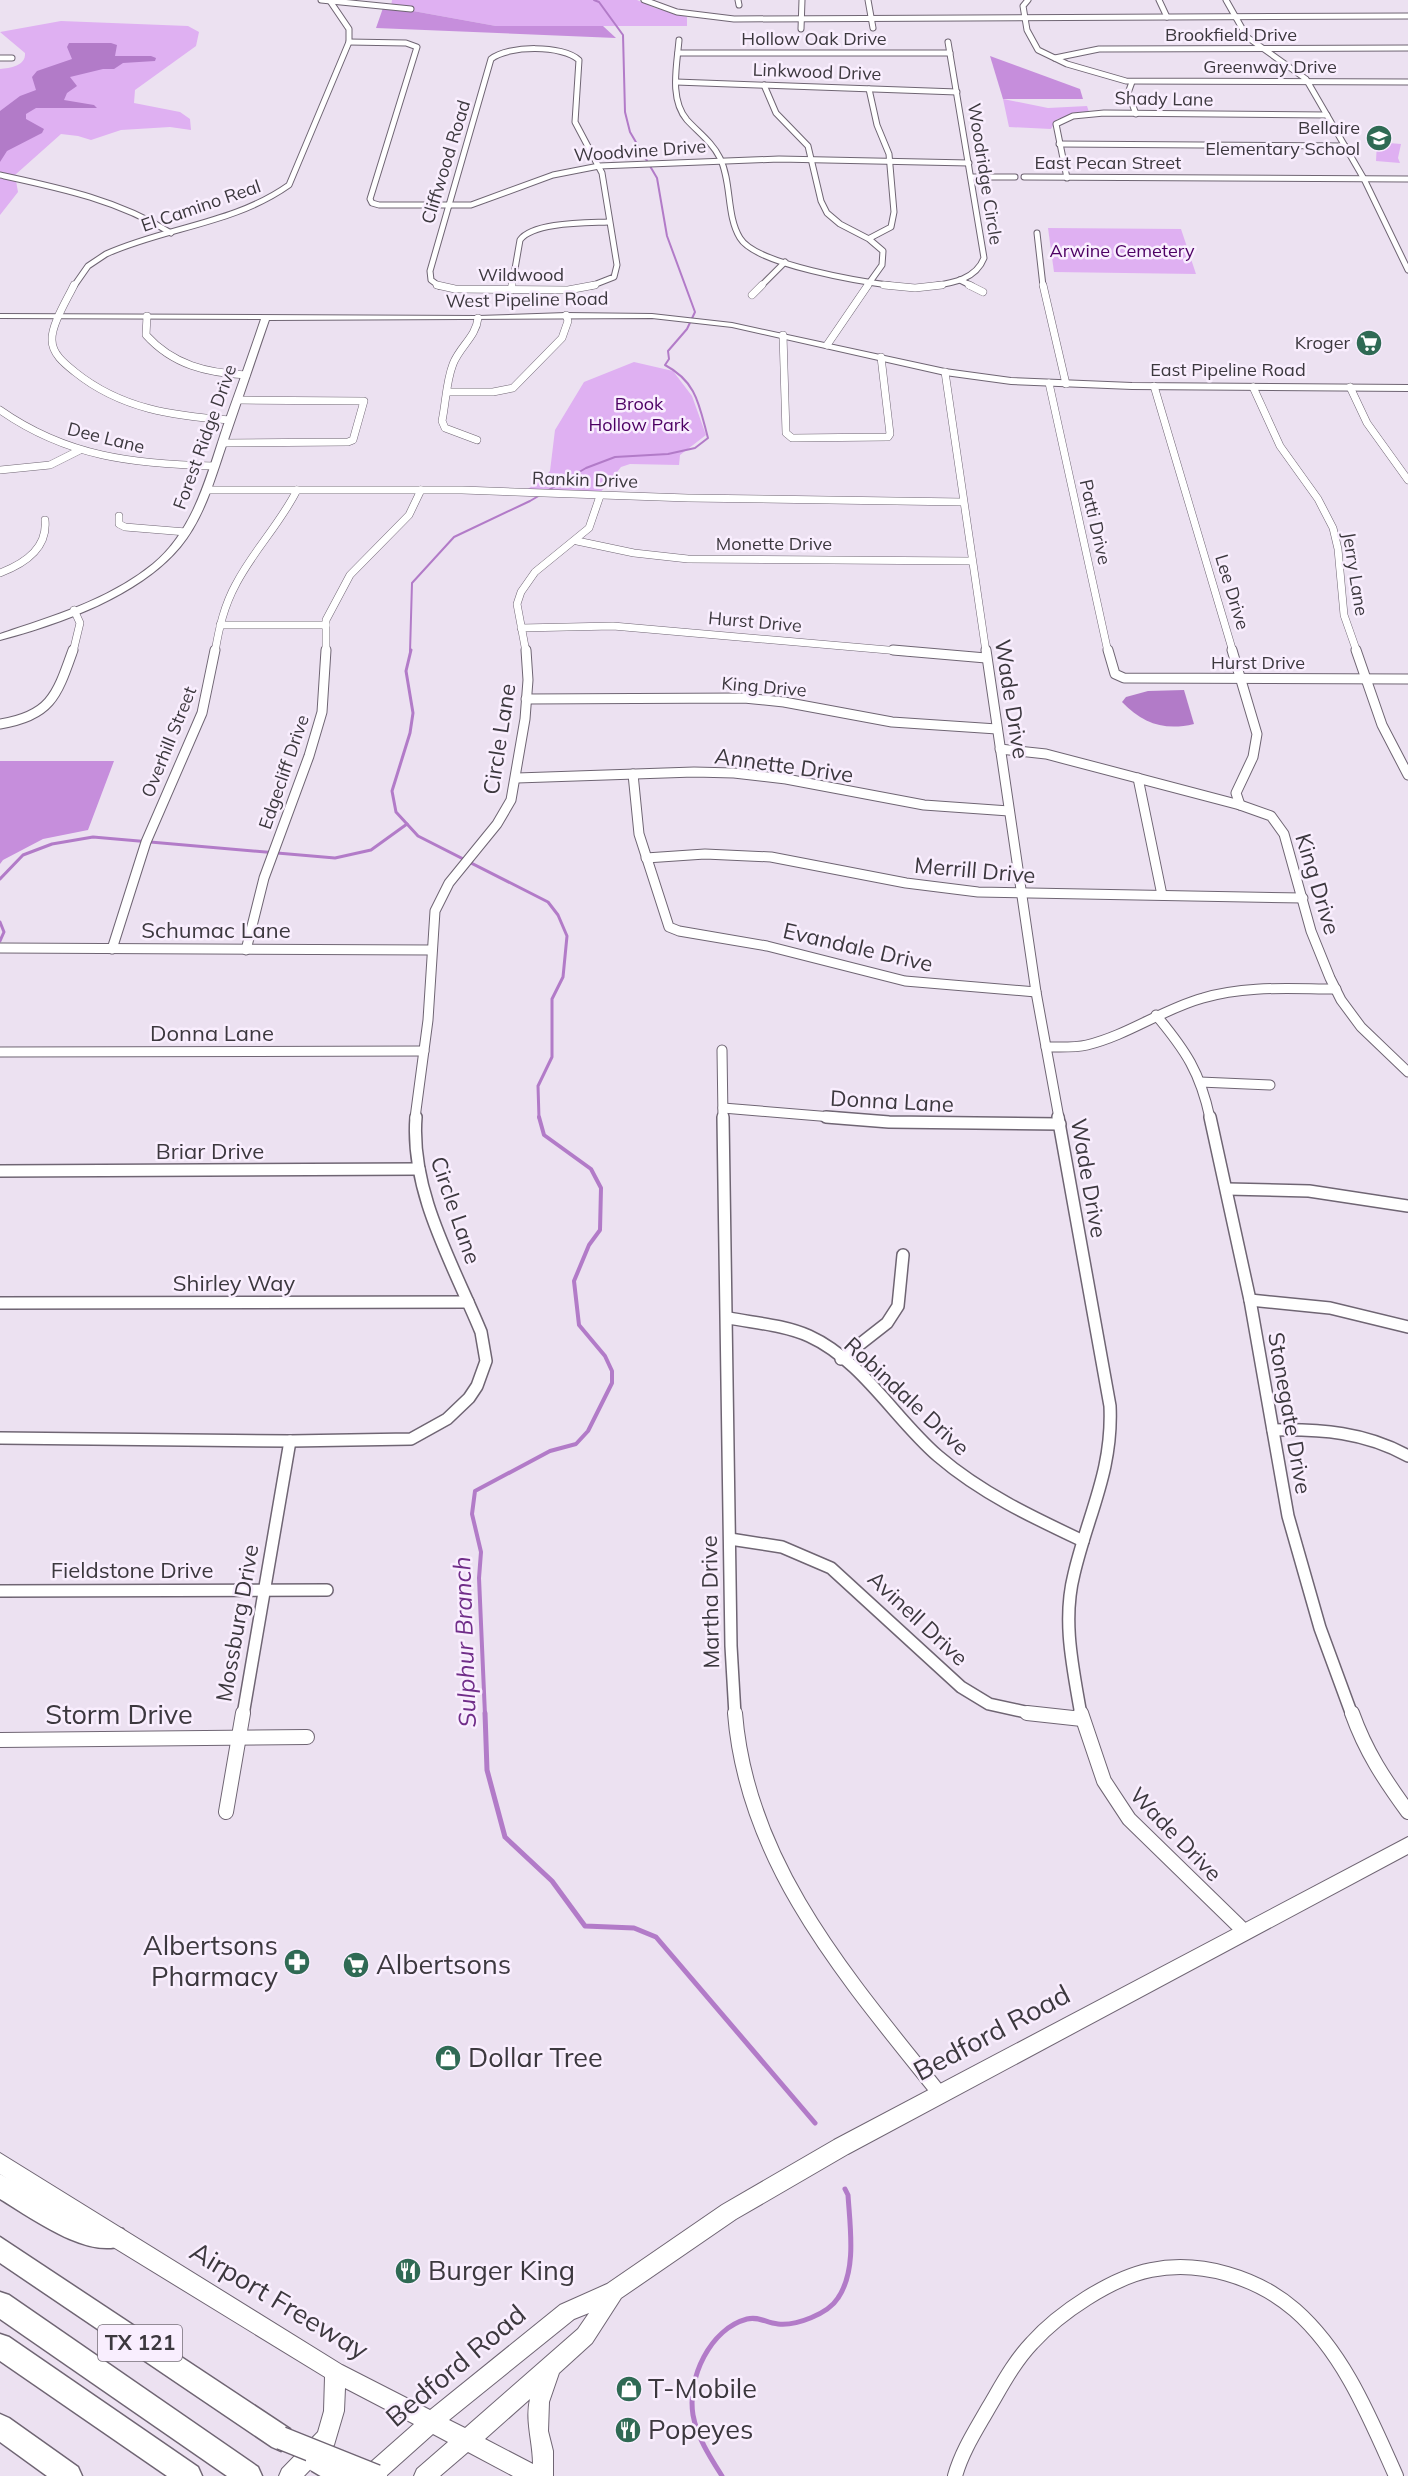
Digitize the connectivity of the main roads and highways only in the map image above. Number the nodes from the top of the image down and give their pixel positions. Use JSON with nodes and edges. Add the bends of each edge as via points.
{"nodes":[{"id":1,"x":0,"y":316,"type":"edge"},
{"id":2,"x":266,"y":317,"type":"junction"},
{"id":3,"x":1049,"y":383,"type":"joint"},
{"id":4,"x":1408,"y":388,"type":"edge"},
{"id":5,"x":0,"y":637,"type":"edge"},
{"id":6,"x":1408,"y":1845,"type":"edge"},
{"id":7,"x":0,"y":2163,"type":"edge"},
{"id":8,"x":0,"y":2186,"type":"edge"},
{"id":9,"x":115,"y":2237,"type":"junction"},
{"id":10,"x":0,"y":2249,"type":"edge"},
{"id":11,"x":614,"y":2291,"type":"junction"},
{"id":12,"x":0,"y":2304,"type":"edge"},
{"id":13,"x":0,"y":2346,"type":"edge"},
{"id":14,"x":549,"y":2370,"type":"junction"},
{"id":15,"x":335,"y":2372,"type":"junction"},
{"id":16,"x":432,"y":2422,"type":"junction"},
{"id":17,"x":0,"y":2427,"type":"edge"},
{"id":18,"x":281,"y":2438,"type":"junction"},
{"id":19,"x":467,"y":2440,"type":"junction"},
{"id":20,"x":69,"y":2476,"type":"edge"},
{"id":21,"x":189,"y":2476,"type":"edge"},
{"id":22,"x":249,"y":2476,"type":"edge"},
{"id":23,"x":289,"y":2476,"type":"edge"},
{"id":24,"x":342,"y":2476,"type":"edge"},
{"id":25,"x":370,"y":2476,"type":"edge"},
{"id":26,"x":376,"y":2476,"type":"edge"},
{"id":27,"x":424,"y":2476,"type":"edge"},
{"id":28,"x":535,"y":2476,"type":"edge"},
{"id":29,"x":543,"y":2476,"type":"edge"}],
"edges":[{"from":1,"to":2,"type":"main road","name":"West Pipeline Road"},
{"from":2,"to":3,"type":"main road","name":"West Pipeline Road","via":[[672,317],[783,335],[945,372]]},
{"from":2,"to":5,"type":"main road","name":"Forest Ridge Drive","via":[[206,490],[176,546],[119,590]]},
{"from":3,"to":4,"type":"main road","name":"East Pipeline Road"},
{"from":6,"to":11,"type":"main road","name":"Bedford Road","via":[[841,2147],[729,2212]]},
{"from":7,"to":9,"type":"main road","name":"Airport Freeway"},
{"from":8,"to":9,"type":"highway","via":[[73,2230]]},
{"from":9,"to":15,"type":"main road","name":"Airport Freeway"},
{"from":10,"to":18,"type":"highway","number":"TX 121"},
{"from":11,"to":14,"type":"main road","name":"Bedford Road","via":[[585,2336]]},
{"from":11,"to":16,"type":"main road","name":"Bedford Road","via":[[567,2312]]},
{"from":12,"to":22,"type":"highway"},
{"from":13,"to":21,"type":"highway"},
{"from":14,"to":19,"type":"main road","name":"Bedford Road"},
{"from":14,"to":29,"type":"main road","via":[[539,2402]]},
{"from":15,"to":16,"type":"main road","name":"Airport Freeway"},
{"from":15,"to":23,"type":"main road","via":[[334,2411],[327,2438]]},
{"from":16,"to":19,"type":"main road","name":"Airport Freeway"},
{"from":16,"to":25,"type":"main road","name":"Bedford Road"},
{"from":17,"to":20,"type":"highway"},
{"from":18,"to":24,"type":"highway","number":"TX 121","bridge":true},
{"from":18,"to":26,"type":"highway","bridge":true},
{"from":19,"to":27,"type":"main road","name":"Bedford Road"},
{"from":19,"to":28,"type":"main road","name":"Airport Freeway"}]}
